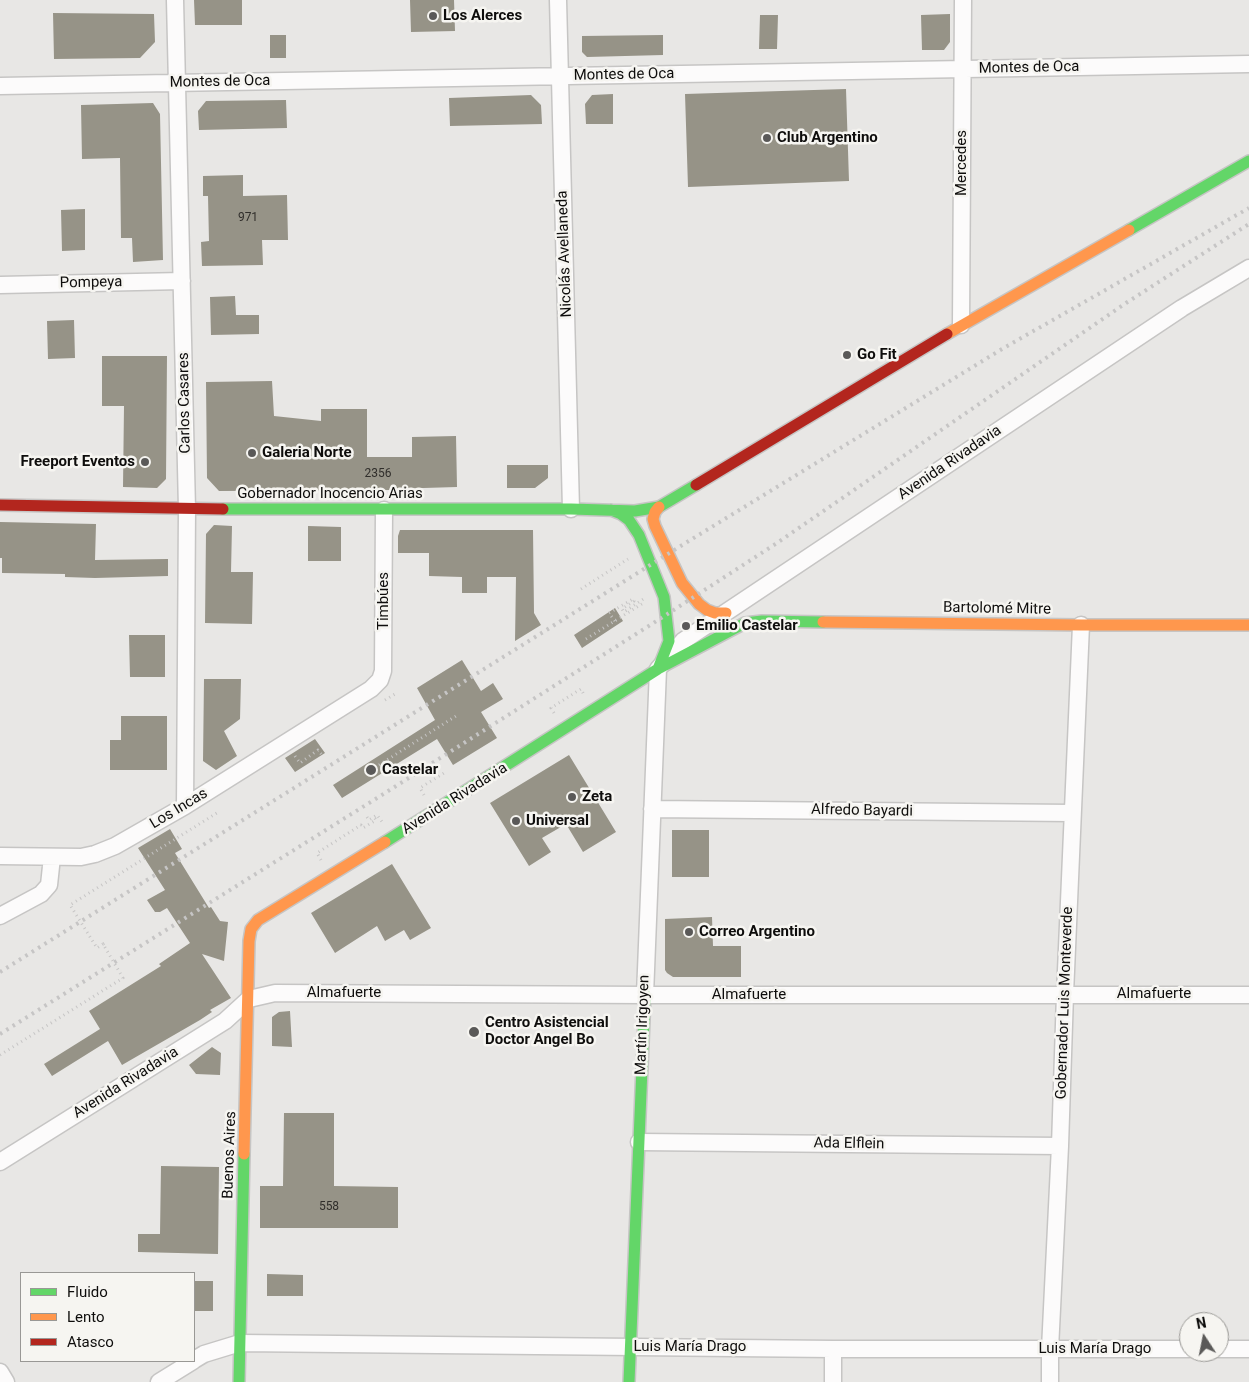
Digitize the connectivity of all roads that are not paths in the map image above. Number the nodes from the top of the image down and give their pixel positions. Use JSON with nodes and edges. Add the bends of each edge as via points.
{"nodes":[{"id":1,"x":175,"y":0,"type":"edge"},
{"id":2,"x":558,"y":0,"type":"edge"},
{"id":3,"x":963,"y":0,"type":"edge"},
{"id":4,"x":1249,"y":64,"type":"edge"},
{"id":5,"x":962,"y":69,"type":"junction"},
{"id":6,"x":559,"y":76,"type":"junction"},
{"id":7,"x":176,"y":83,"type":"junction"},
{"id":8,"x":0,"y":86,"type":"edge"},
{"id":9,"x":1249,"y":161,"type":"edge"},
{"id":10,"x":1249,"y":268,"type":"edge"},
{"id":11,"x":182,"y":281,"type":"junction"},
{"id":12,"x":0,"y":285,"type":"edge"},
{"id":13,"x":961,"y":326,"type":"junction"},
{"id":14,"x":0,"y":505,"type":"edge"},
{"id":15,"x":659,"y":507,"type":"junction"},
{"id":16,"x":187,"y":509,"type":"junction"},
{"id":17,"x":571,"y":509,"type":"junction"},
{"id":18,"x":384,"y":510,"type":"junction"},
{"id":19,"x":611,"y":510,"type":"junction"},
{"id":20,"x":726,"y":613,"type":"junction"},
{"id":21,"x":745,"y":623,"type":"joint"},
{"id":22,"x":1081,"y":625,"type":"junction"},
{"id":23,"x":1249,"y":625,"type":"edge"},
{"id":24,"x":658,"y":669,"type":"junction"},
{"id":25,"x":372,"y":689,"type":"joint"},
{"id":26,"x":185,"y":806,"type":"junction"},
{"id":27,"x":652,"y":808,"type":"junction"},
{"id":28,"x":1072,"y":813,"type":"junction"},
{"id":29,"x":0,"y":856,"type":"edge"},
{"id":30,"x":52,"y":857,"type":"junction"},
{"id":31,"x":0,"y":916,"type":"edge"},
{"id":32,"x":251,"y":929,"type":"joint"},
{"id":33,"x":1065,"y":994,"type":"junction"},
{"id":34,"x":644,"y":995,"type":"junction"},
{"id":35,"x":1249,"y":995,"type":"edge"},
{"id":36,"x":249,"y":999,"type":"junction"},
{"id":37,"x":639,"y":1142,"type":"junction"},
{"id":38,"x":1060,"y":1146,"type":"junction"},
{"id":39,"x":0,"y":1162,"type":"edge"},
{"id":40,"x":240,"y":1344,"type":"junction"},
{"id":41,"x":631,"y":1347,"type":"junction"},
{"id":42,"x":833,"y":1349,"type":"junction"},
{"id":43,"x":1050,"y":1349,"type":"junction"},
{"id":44,"x":1179,"y":1349,"type":"edge"},
{"id":45,"x":1229,"y":1349,"type":"edge"},
{"id":46,"x":1249,"y":1349,"type":"edge"},
{"id":47,"x":195,"y":1360,"type":"edge"},
{"id":48,"x":191,"y":1362,"type":"edge"},
{"id":49,"x":0,"y":1372,"type":"edge"},
{"id":50,"x":6,"y":1382,"type":"edge"},
{"id":51,"x":159,"y":1382,"type":"edge"},
{"id":52,"x":239,"y":1382,"type":"edge"},
{"id":53,"x":629,"y":1382,"type":"edge"},
{"id":54,"x":833,"y":1382,"type":"edge"},
{"id":55,"x":1050,"y":1382,"type":"edge"}],
"edges":[{"from":1,"to":7,"type":"street","name":"Carlos Casares"},
{"from":2,"to":6,"type":"street","name":"Nicolás Avellaneda"},
{"from":3,"to":5,"type":"street","name":"Mercedes"},
{"from":4,"to":5,"type":"street","name":"Montes de Oca"},
{"from":5,"to":6,"type":"street","name":"Montes de Oca"},
{"from":5,"to":13,"type":"street","name":"Mercedes"},
{"from":6,"to":7,"type":"street","name":"Montes de Oca"},
{"from":6,"to":17,"type":"street","name":"Nicolás Avellaneda"},
{"from":7,"to":8,"type":"street","name":"Montes de Oca"},
{"from":7,"to":11,"type":"street","name":"Carlos Casares"},
{"from":9,"to":13,"type":"street"},
{"from":10,"to":20,"type":"street","name":"Avenida Rivadavia","via":[[1182,308]]},
{"from":11,"to":12,"type":"street","name":"Pompeya"},
{"from":11,"to":16,"type":"street","name":"Carlos Casares"},
{"from":13,"to":15,"type":"street"},
{"from":14,"to":16,"type":"street","name":"Gobernador Inocencio Arias"},
{"from":15,"to":19,"type":"street","name":"Gobernador Inocencio Arias"},
{"from":15,"to":20,"type":"street","via":[[653,519],[655,526],[682,582],[707,610]]},
{"from":16,"to":18,"type":"street","name":"Gobernador Inocencio Arias"},
{"from":16,"to":26,"type":"street","name":"Carlos Casares"},
{"from":17,"to":18,"type":"street","name":"Gobernador Inocencio Arias"},
{"from":17,"to":19,"type":"street","name":"Gobernador Inocencio Arias"},
{"from":18,"to":25,"type":"street","name":"Timbúes","via":[[384,671]]},
{"from":19,"to":24,"type":"street","via":[[629,520],[639,535],[664,597],[669,641]]},
{"from":20,"to":24,"type":"street","name":"Avenida Rivadavia","via":[[683,641]]},
{"from":21,"to":22,"type":"street","name":"Bartolomé Mitre"},
{"from":21,"to":24,"type":"street","name":"Avenida Rivadavia"},
{"from":22,"to":23,"type":"street","name":"Bartolomé Mitre"},
{"from":22,"to":28,"type":"street","name":"Gobernador Luis Monteverde"},
{"from":24,"to":27,"type":"street","name":"Martín Irigoyen"},
{"from":24,"to":32,"type":"street","name":"Avenida Rivadavia","via":[[258,920]]},
{"from":25,"to":26,"type":"street","name":"Los Incas"},
{"from":26,"to":30,"type":"street","name":"Los Incas","via":[[95,854]]},
{"from":27,"to":28,"type":"street","name":"Alfredo Bayardi"},
{"from":27,"to":34,"type":"street","name":"Martín Irigoyen"},
{"from":28,"to":33,"type":"street","name":"Gobernador Luis Monteverde"},
{"from":29,"to":30,"type":"street","name":"Los Incas"},
{"from":30,"to":31,"type":"street","via":[[49,886],[41,894]]},
{"from":32,"to":36,"type":"street","name":"Buenos Aires"},
{"from":33,"to":34,"type":"street","name":"Almafuerte"},
{"from":33,"to":35,"type":"street","name":"Almafuerte"},
{"from":33,"to":38,"type":"street","name":"Gobernador Luis Monteverde"},
{"from":34,"to":36,"type":"street","name":"Almafuerte","via":[[275,993]]},
{"from":34,"to":37,"type":"street","name":"Martín Irigoyen"},
{"from":36,"to":39,"type":"street","name":"Avenida Rivadavia","via":[[225,1021]]},
{"from":36,"to":40,"type":"street","name":"Buenos Aires"},
{"from":37,"to":38,"type":"street","name":"Ada Elflein"},
{"from":37,"to":41,"type":"street","name":"Martín Irigoyen"},
{"from":38,"to":43,"type":"street","name":"Gobernador Luis Monteverde"},
{"from":40,"to":41,"type":"street","name":"Luis María Drago"},
{"from":40,"to":47,"type":"street","name":"Luis María Drago"},
{"from":40,"to":52,"type":"street","name":"Buenos Aires"},
{"from":41,"to":42,"type":"street","name":"Luis María Drago"},
{"from":41,"to":53,"type":"street","name":"Martín Irigoyen"},
{"from":42,"to":43,"type":"street","name":"Luis María Drago"},
{"from":42,"to":54,"type":"street"},
{"from":43,"to":44,"type":"street","name":"Luis María Drago"},
{"from":43,"to":55,"type":"street","name":"Gobernador Luis Monteverde"},
{"from":45,"to":46,"type":"street"},
{"from":48,"to":51,"type":"street","name":"Luis María Drago"},
{"from":49,"to":50,"type":"street"}]}
